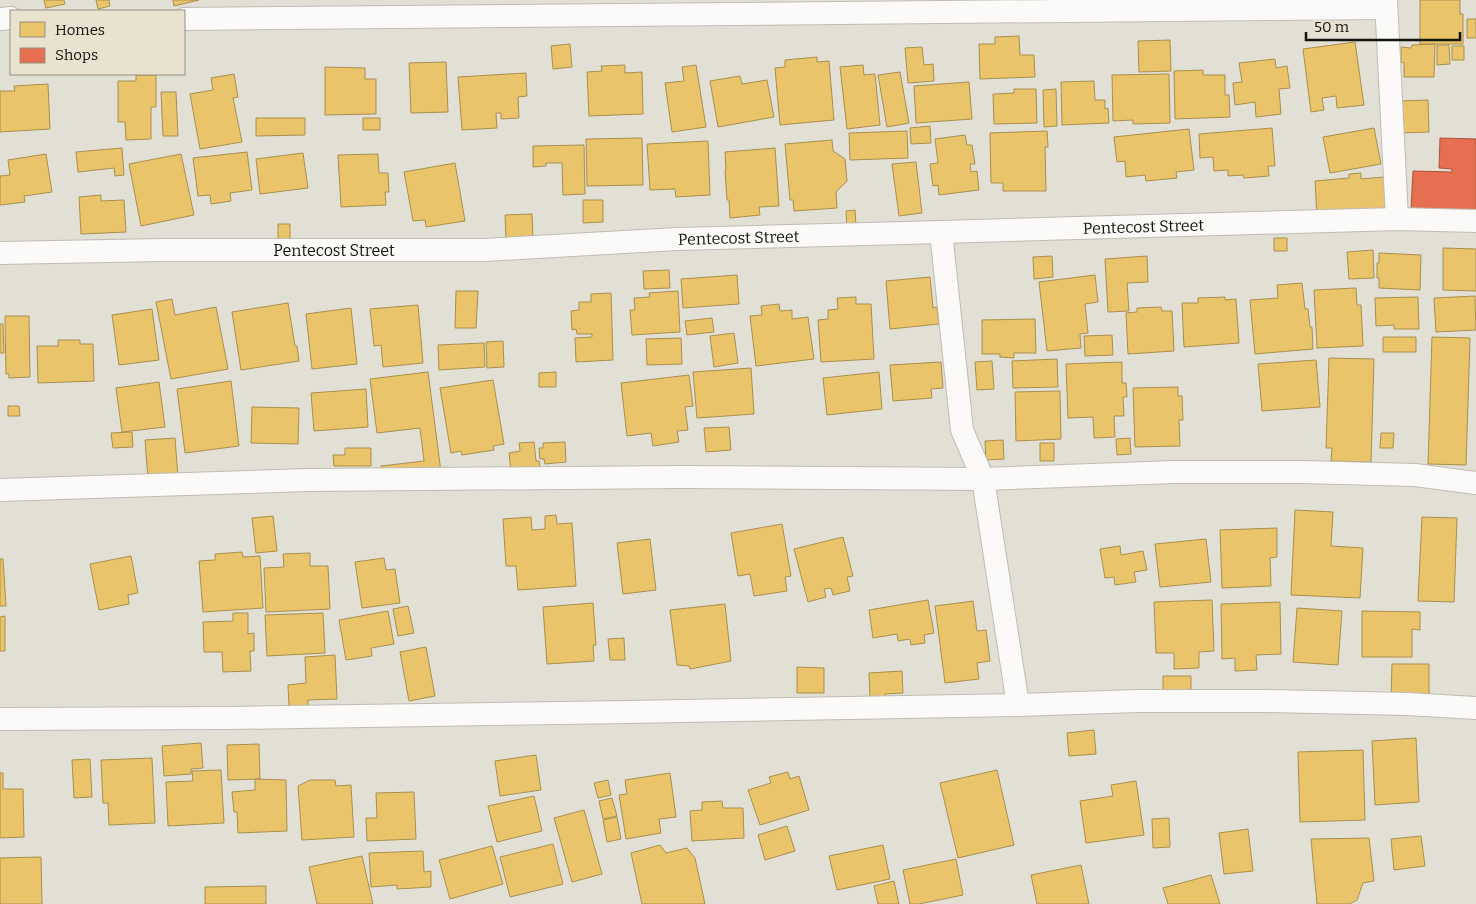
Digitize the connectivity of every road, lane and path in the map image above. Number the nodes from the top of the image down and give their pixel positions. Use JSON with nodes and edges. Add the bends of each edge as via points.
{"nodes":[{"id":1,"x":1386,"y":4,"type":"edge"},
{"id":2,"x":185,"y":19,"type":"edge"},
{"id":3,"x":1396,"y":219,"type":"junction"},
{"id":4,"x":1476,"y":221,"type":"edge"},
{"id":5,"x":941,"y":232,"type":"junction"},
{"id":6,"x":0,"y":252,"type":"edge"},
{"id":7,"x":983,"y":479,"type":"junction"},
{"id":8,"x":1476,"y":483,"type":"edge"},
{"id":9,"x":0,"y":490,"type":"edge"},
{"id":10,"x":1018,"y":705,"type":"junction"},
{"id":11,"x":1476,"y":708,"type":"edge"},
{"id":12,"x":0,"y":719,"type":"edge"}],
"edges":[{"from":1,"to":2,"type":"street"},
{"from":1,"to":3,"type":"street"},
{"from":3,"to":4,"type":"street","name":"Pentecost Street"},
{"from":3,"to":5,"type":"street","name":"Pentecost Street"},
{"from":5,"to":6,"type":"street","name":"Pentecost Street","via":[[677,239],[484,250]]},
{"from":5,"to":7,"type":"street","via":[[962,430]]},
{"from":7,"to":8,"type":"street","via":[[1174,472],[1302,472],[1415,475]]},
{"from":7,"to":9,"type":"street","via":[[316,480]]},
{"from":7,"to":10,"type":"street"},
{"from":10,"to":11,"type":"street","via":[[1265,701]]},
{"from":10,"to":12,"type":"street","via":[[259,718]]}]}
